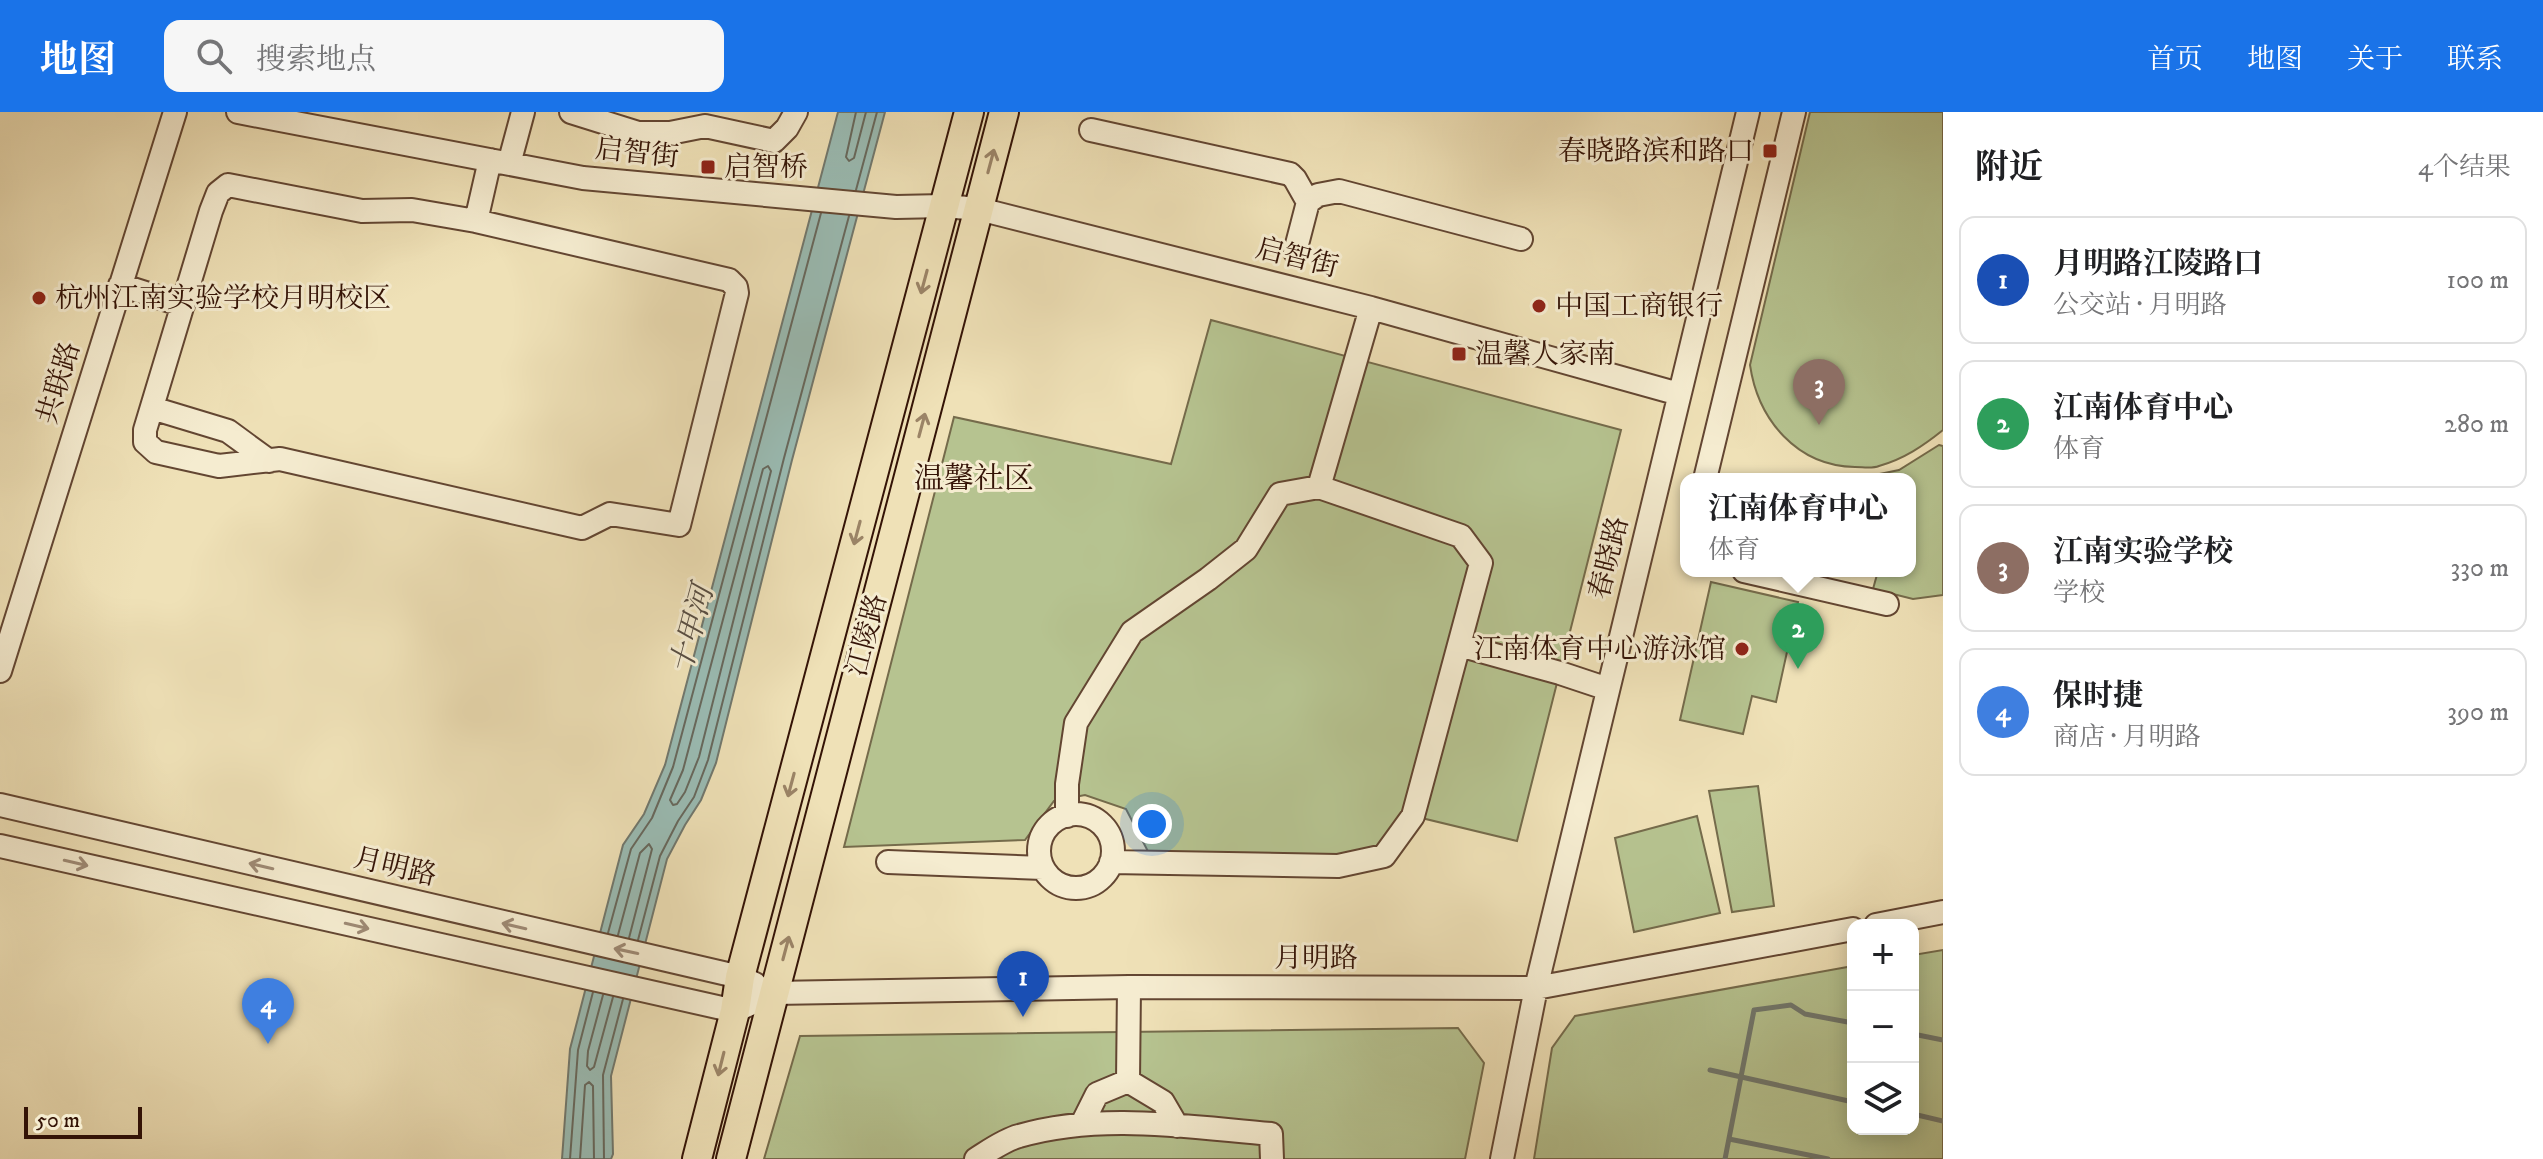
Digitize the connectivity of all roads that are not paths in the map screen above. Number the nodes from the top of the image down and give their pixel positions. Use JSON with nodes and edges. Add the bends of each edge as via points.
{"nodes":[{"id":1,"x":175,"y":112,"type":"edge"},
{"id":2,"x":238,"y":112,"type":"edge"},
{"id":3,"x":523,"y":112,"type":"edge"},
{"id":4,"x":571,"y":112,"type":"edge"},
{"id":5,"x":796,"y":112,"type":"edge"},
{"id":6,"x":969,"y":112,"type":"edge"},
{"id":7,"x":1004,"y":112,"type":"edge"},
{"id":8,"x":1748,"y":112,"type":"edge"},
{"id":9,"x":1794,"y":112,"type":"edge"},
{"id":10,"x":661,"y":122,"type":"edge"},
{"id":11,"x":1091,"y":130,"type":"dead end"},
{"id":12,"x":499,"y":162,"type":"junction"},
{"id":13,"x":1308,"y":202,"type":"junction"},
{"id":14,"x":944,"y":206,"type":"junction"},
{"id":15,"x":979,"y":209,"type":"junction"},
{"id":16,"x":476,"y":221,"type":"junction"},
{"id":17,"x":1521,"y":239,"type":"dead end"},
{"id":18,"x":1295,"y":252,"type":"dead end"},
{"id":19,"x":120,"y":285,"type":"junction"},
{"id":20,"x":183,"y":305,"type":"junction"},
{"id":21,"x":1371,"y":308,"type":"junction"},
{"id":22,"x":1679,"y":394,"type":"junction"},
{"id":23,"x":152,"y":408,"type":"junction"},
{"id":24,"x":269,"y":461,"type":"junction"},
{"id":25,"x":1706,"y":473,"type":"edge"},
{"id":26,"x":1319,"y":487,"type":"junction"},
{"id":27,"x":1770,"y":577,"type":"edge"},
{"id":28,"x":1887,"y":604,"type":"dead end"},
{"id":29,"x":1459,"y":645,"type":"junction"},
{"id":30,"x":0,"y":671,"type":"edge"},
{"id":31,"x":1608,"y":689,"type":"junction"},
{"id":32,"x":0,"y":805,"type":"edge"},
{"id":33,"x":1067,"y":816,"type":"junction"},
{"id":34,"x":0,"y":846,"type":"edge"},
{"id":35,"x":888,"y":862,"type":"dead end"},
{"id":36,"x":1111,"y":862,"type":"junction"},
{"id":37,"x":1043,"y":868,"type":"junction"},
{"id":38,"x":1943,"y":912,"type":"edge"},
{"id":39,"x":1907,"y":919,"type":"edge"},
{"id":40,"x":1847,"y":930,"type":"edge"},
{"id":41,"x":740,"y":977,"type":"junction"},
{"id":42,"x":1129,"y":987,"type":"junction"},
{"id":43,"x":1536,"y":988,"type":"junction"},
{"id":44,"x":774,"y":993,"type":"junction"},
{"id":45,"x":735,"y":1011,"type":"junction"},
{"id":46,"x":1128,"y":1081,"type":"junction"},
{"id":47,"x":1083,"y":1122,"type":"junction"},
{"id":48,"x":1177,"y":1126,"type":"junction"},
{"id":49,"x":697,"y":1159,"type":"edge"},
{"id":50,"x":731,"y":1159,"type":"edge"},
{"id":51,"x":976,"y":1159,"type":"edge"},
{"id":52,"x":1272,"y":1159,"type":"edge"},
{"id":53,"x":1502,"y":1159,"type":"edge"}],
"edges":[{"from":1,"to":19,"type":"street","name":"共联路"},
{"from":2,"to":12,"type":"street","name":"启智街"},
{"from":3,"to":12,"type":"street"},
{"from":4,"to":10,"type":"street","via":[[638,133]]},
{"from":5,"to":10,"type":"street","via":[[774,141],[705,126],[670,133]]},
{"from":6,"to":14,"type":"main road","name":"江陵路"},
{"from":15,"to":7,"type":"main road","name":"江陵路","one_way":true},
{"from":8,"to":22,"type":"street","name":"春晓路"},
{"from":9,"to":25,"type":"street"},
{"from":11,"to":13,"type":"street","via":[[1290,174]]},
{"from":12,"to":14,"type":"street","name":"启智街","via":[[583,178],[896,207]]},
{"from":12,"to":16,"type":"street"},
{"from":13,"to":17,"type":"street","via":[[1339,191]]},
{"from":13,"to":18,"type":"street"},
{"from":14,"to":15,"type":"street","name":"启智街"},
{"from":14,"to":41,"type":"main road","name":"江陵路","one_way":true},
{"from":15,"to":21,"type":"street","name":"启智街"},
{"from":44,"to":15,"type":"main road","name":"江陵路","one_way":true},
{"from":16,"to":20,"type":"street","via":[[412,210],[362,211],[228,185],[211,211]]},
{"from":16,"to":24,"type":"street","via":[[729,280],[736,287],[679,525],[610,514],[582,528],[280,459]]},
{"from":19,"to":20,"type":"street"},
{"from":19,"to":30,"type":"street","name":"共联路"},
{"from":20,"to":23,"type":"street"},
{"from":21,"to":22,"type":"street","name":"启智街"},
{"from":21,"to":26,"type":"street"},
{"from":22,"to":31,"type":"street","name":"春晓路"},
{"from":23,"to":24,"type":"street","via":[[228,431]]},
{"from":23,"to":24,"type":"street","via":[[145,442],[156,452],[219,466]]},
{"from":26,"to":29,"type":"street","via":[[1461,536],[1481,563]]},
{"from":26,"to":33,"type":"street","via":[[1280,494],[1246,549],[1132,632],[1076,723]]},
{"from":27,"to":28,"type":"street"},
{"from":29,"to":31,"type":"street"},
{"from":29,"to":36,"type":"street","via":[[1413,816],[1384,856],[1338,866]]},
{"from":31,"to":43,"type":"street","name":"春晓路"},
{"from":41,"to":32,"type":"street","name":"月明路","one_way":true},
{"from":33,"to":36,"type":"street","via":[[1089,817],[1106,830]]},
{"from":33,"to":37,"type":"street","via":[[1042,836]]},
{"from":34,"to":45,"type":"street","one_way":true},
{"from":35,"to":37,"type":"street"},
{"from":36,"to":37,"type":"street","via":[[1106,873],[1085,887],[1060,885]]},
{"from":38,"to":39,"type":"street"},
{"from":40,"to":43,"type":"street","name":"月明路"},
{"from":41,"to":44,"type":"street","name":"月明路"},
{"from":41,"to":45,"type":"main road","name":"江陵路"},
{"from":42,"to":43,"type":"street","name":"月明路"},
{"from":42,"to":44,"type":"street","name":"月明路"},
{"from":42,"to":46,"type":"street"},
{"from":43,"to":53,"type":"street","name":"春晓路"},
{"from":44,"to":45,"type":"street","name":"月明路"},
{"from":44,"to":50,"type":"main road","name":"江陵路"},
{"from":45,"to":49,"type":"main road","name":"江陵路","one_way":true},
{"from":46,"to":47,"type":"street","via":[[1097,1094]]},
{"from":46,"to":48,"type":"street","via":[[1163,1102]]},
{"from":47,"to":48,"type":"street"},
{"from":47,"to":51,"type":"street","via":[[1016,1136]]},
{"from":48,"to":52,"type":"street","via":[[1271,1134]]}]}
